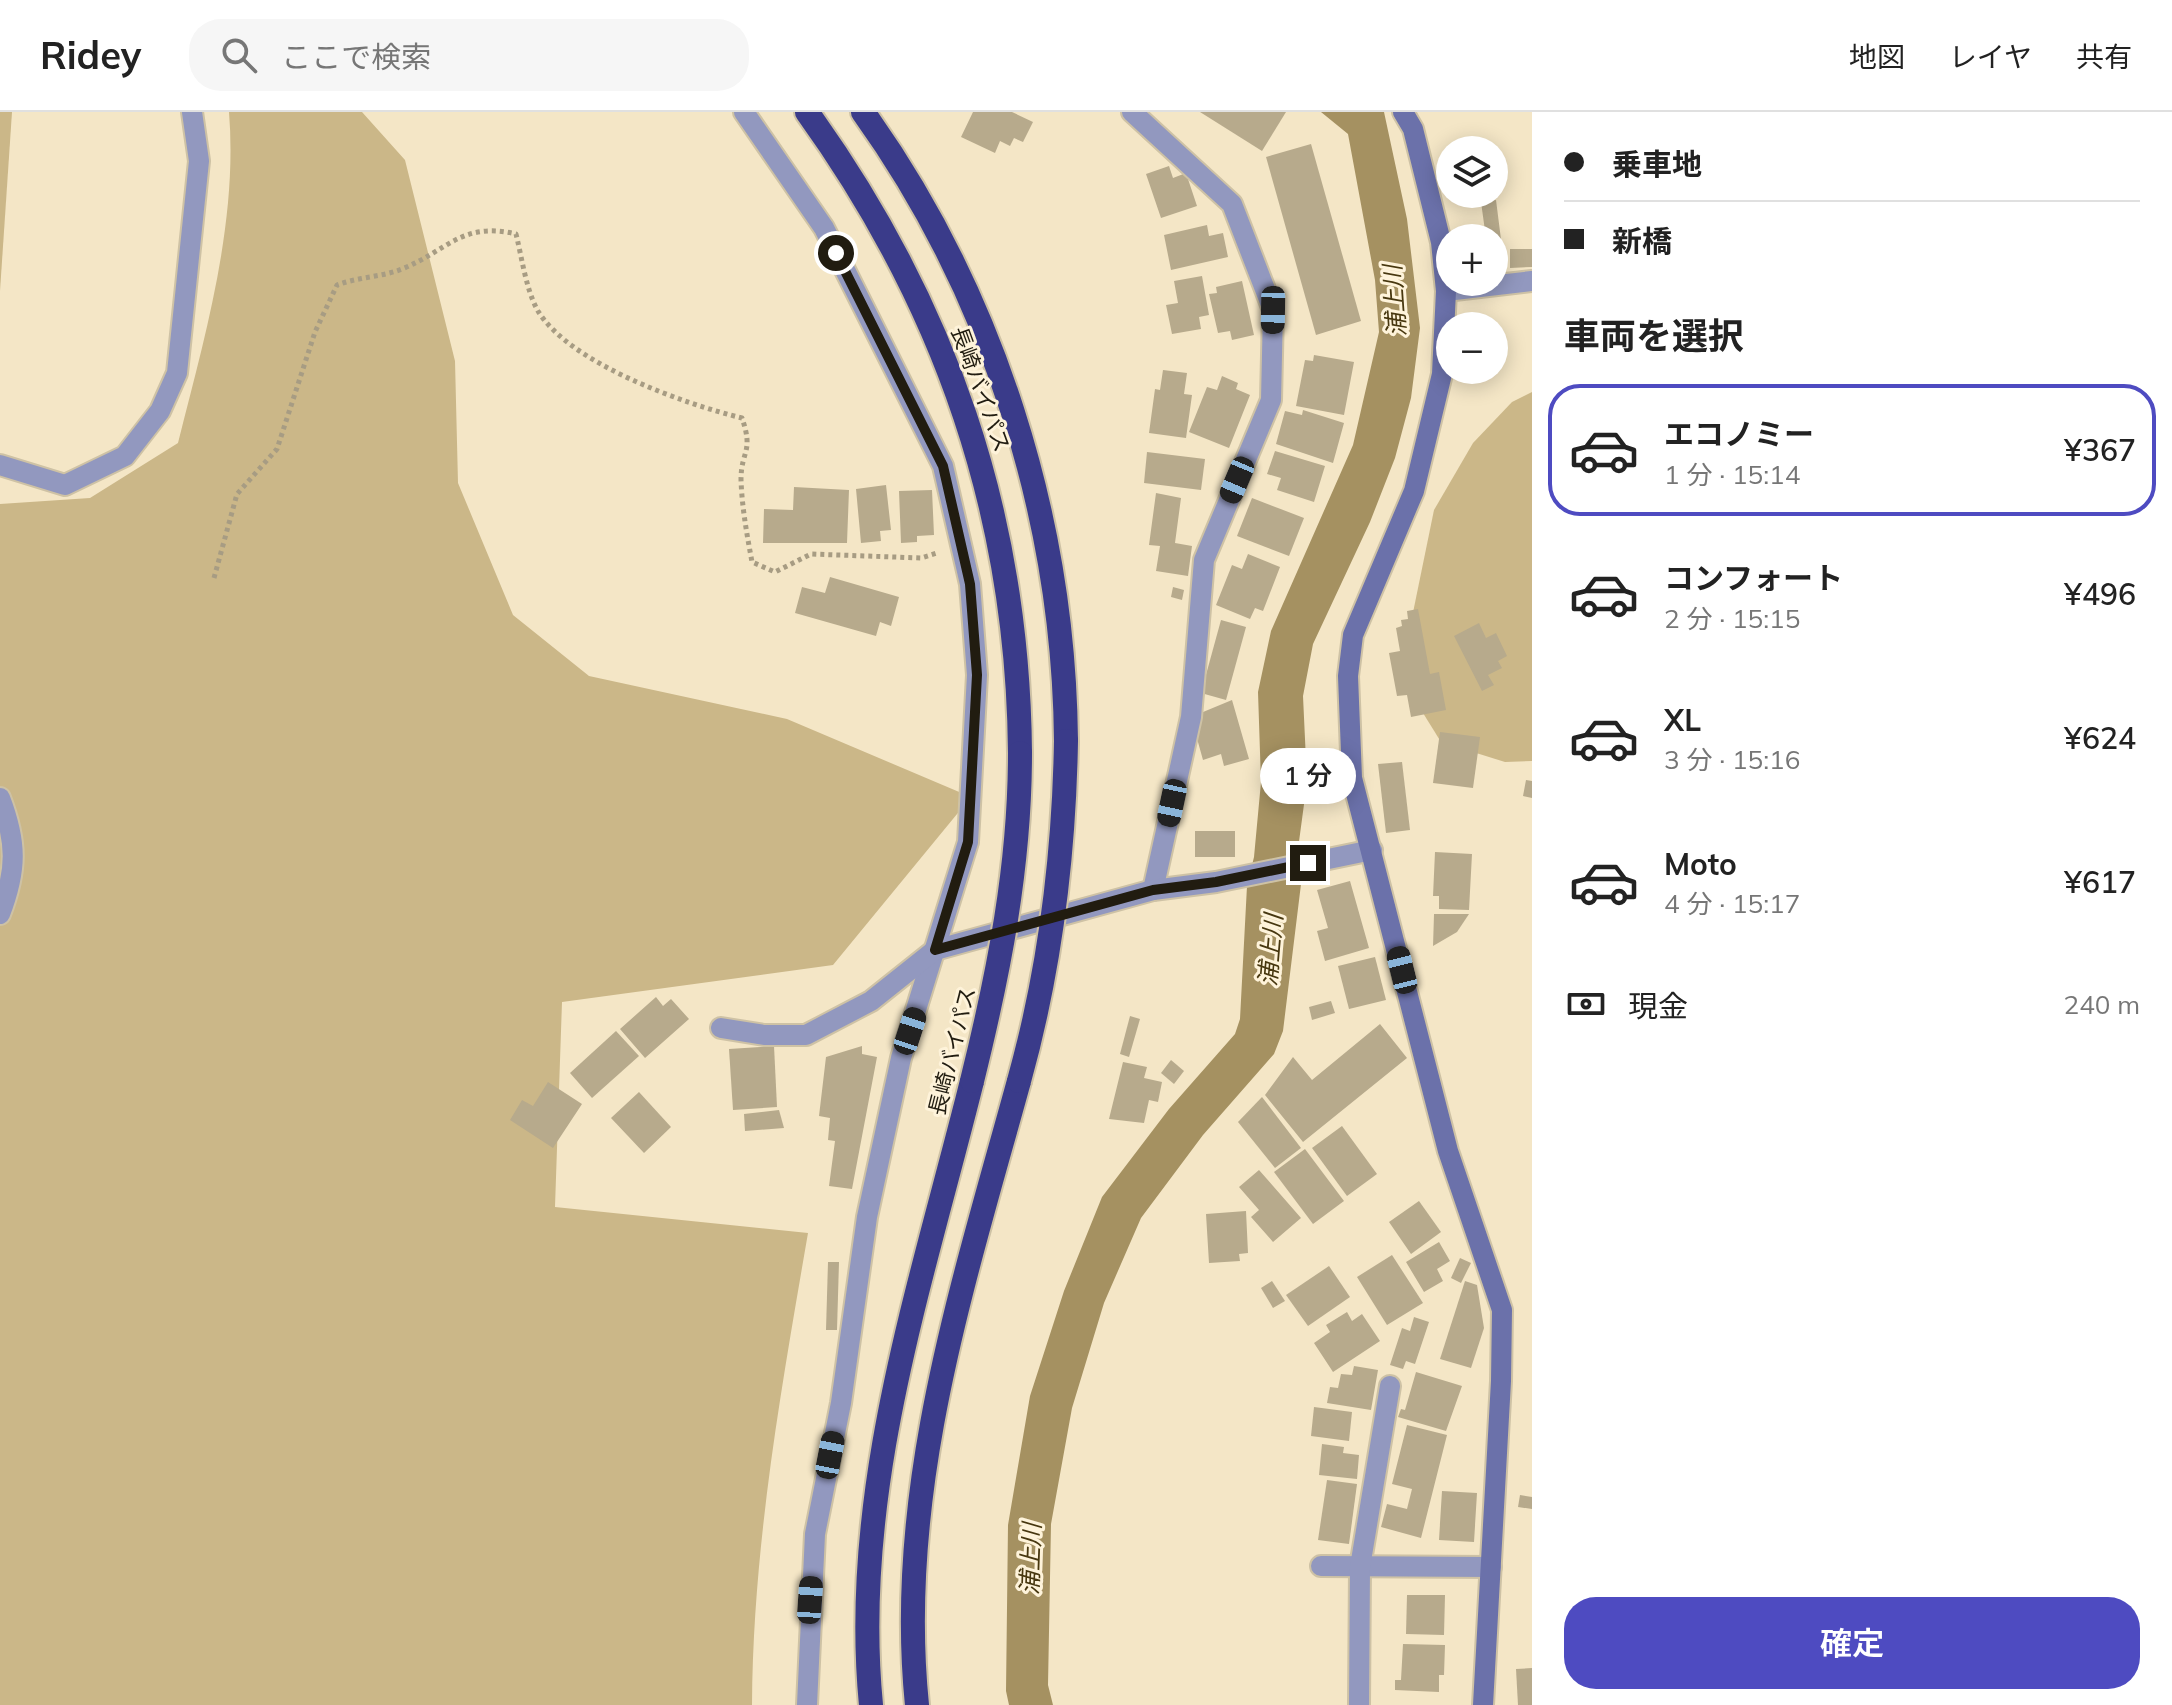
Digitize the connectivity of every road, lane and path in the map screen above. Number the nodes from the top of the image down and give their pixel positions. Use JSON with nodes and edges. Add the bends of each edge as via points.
{"nodes":[{"id":1,"x":192,"y":112,"type":"edge"},
{"id":2,"x":744,"y":112,"type":"edge"},
{"id":3,"x":807,"y":112,"type":"edge"},
{"id":4,"x":863,"y":112,"type":"edge"},
{"id":5,"x":1132,"y":112,"type":"edge"},
{"id":6,"x":1403,"y":112,"type":"edge"},
{"id":7,"x":1437,"y":224,"type":"edge"},
{"id":8,"x":1532,"y":281,"type":"edge"},
{"id":9,"x":1508,"y":284,"type":"edge"},
{"id":10,"x":1446,"y":296,"type":"edge"},
{"id":11,"x":0,"y":465,"type":"edge"},
{"id":12,"x":961,"y":547,"type":"junction"},
{"id":13,"x":214,"y":578,"type":"dead end"},
{"id":14,"x":0,"y":798,"type":"edge"},
{"id":15,"x":1370,"y":850,"type":"junction"},
{"id":16,"x":1153,"y":890,"type":"junction"},
{"id":17,"x":0,"y":914,"type":"edge"},
{"id":18,"x":935,"y":950,"type":"junction"},
{"id":19,"x":721,"y":1028,"type":"dead end"},
{"id":20,"x":1390,"y":1386,"type":"dead end"},
{"id":21,"x":1321,"y":1566,"type":"dead end"},
{"id":22,"x":1360,"y":1567,"type":"junction"},
{"id":23,"x":1491,"y":1567,"type":"junction"},
{"id":24,"x":807,"y":1705,"type":"edge"},
{"id":25,"x":871,"y":1705,"type":"edge"},
{"id":26,"x":917,"y":1705,"type":"edge"},
{"id":27,"x":1359,"y":1705,"type":"edge"},
{"id":28,"x":1483,"y":1705,"type":"edge"}],
"edges":[{"from":1,"to":11,"type":"street","via":[[199,161],[190,264],[177,373],[160,411],[125,456],[65,485]]},
{"from":2,"to":12,"type":"street","via":[[824,228],[926,428],[943,466]]},
{"from":3,"to":25,"type":"highway","name":"長崎バイパス","bridge":true,"via":[[900,260],[968,418],[1011,603],[1019,695],[1020,802],[1003,955],[882,1450],[867,1578]]},
{"from":4,"to":26,"type":"highway","name":"長崎バイパス","bridge":true,"via":[[937,233],[1009,400],[1052,571],[1066,686],[1065,808],[1056,907],[1036,1018],[943,1365],[925,1458],[912,1617]]},
{"from":5,"to":16,"type":"street","via":[[1232,204],[1273,310],[1271,400],[1204,560],[1191,717]]},
{"from":6,"to":7,"type":"street","via":[[1413,129]]},
{"from":8,"to":9,"type":"street"},
{"from":10,"to":15,"type":"street","via":[[1442,374],[1414,491],[1353,635],[1348,676],[1352,778]]},
{"from":12,"to":13,"type":"path","via":[[921,558],[811,554],[775,572],[752,562],[741,475],[750,441],[742,418],[684,403],[573,346],[538,311],[516,234],[490,228],[458,238],[401,270],[337,285],[315,332],[277,449],[237,494]]},
{"from":12,"to":18,"type":"street","via":[[970,584],[977,675],[968,842]]},
{"from":14,"to":17,"type":"street","via":[[13,831],[13,881]]},
{"from":15,"to":16,"type":"street"},
{"from":15,"to":23,"type":"street","via":[[1448,1151],[1502,1310]]},
{"from":16,"to":18,"type":"street"},
{"from":18,"to":19,"type":"street","via":[[871,1001],[806,1035]]},
{"from":18,"to":24,"type":"street","via":[[901,1058],[867,1217],[841,1403],[815,1534]]},
{"from":20,"to":22,"type":"street"},
{"from":21,"to":22,"type":"street"},
{"from":22,"to":23,"type":"street"},
{"from":22,"to":27,"type":"street"},
{"from":23,"to":28,"type":"street"}]}
